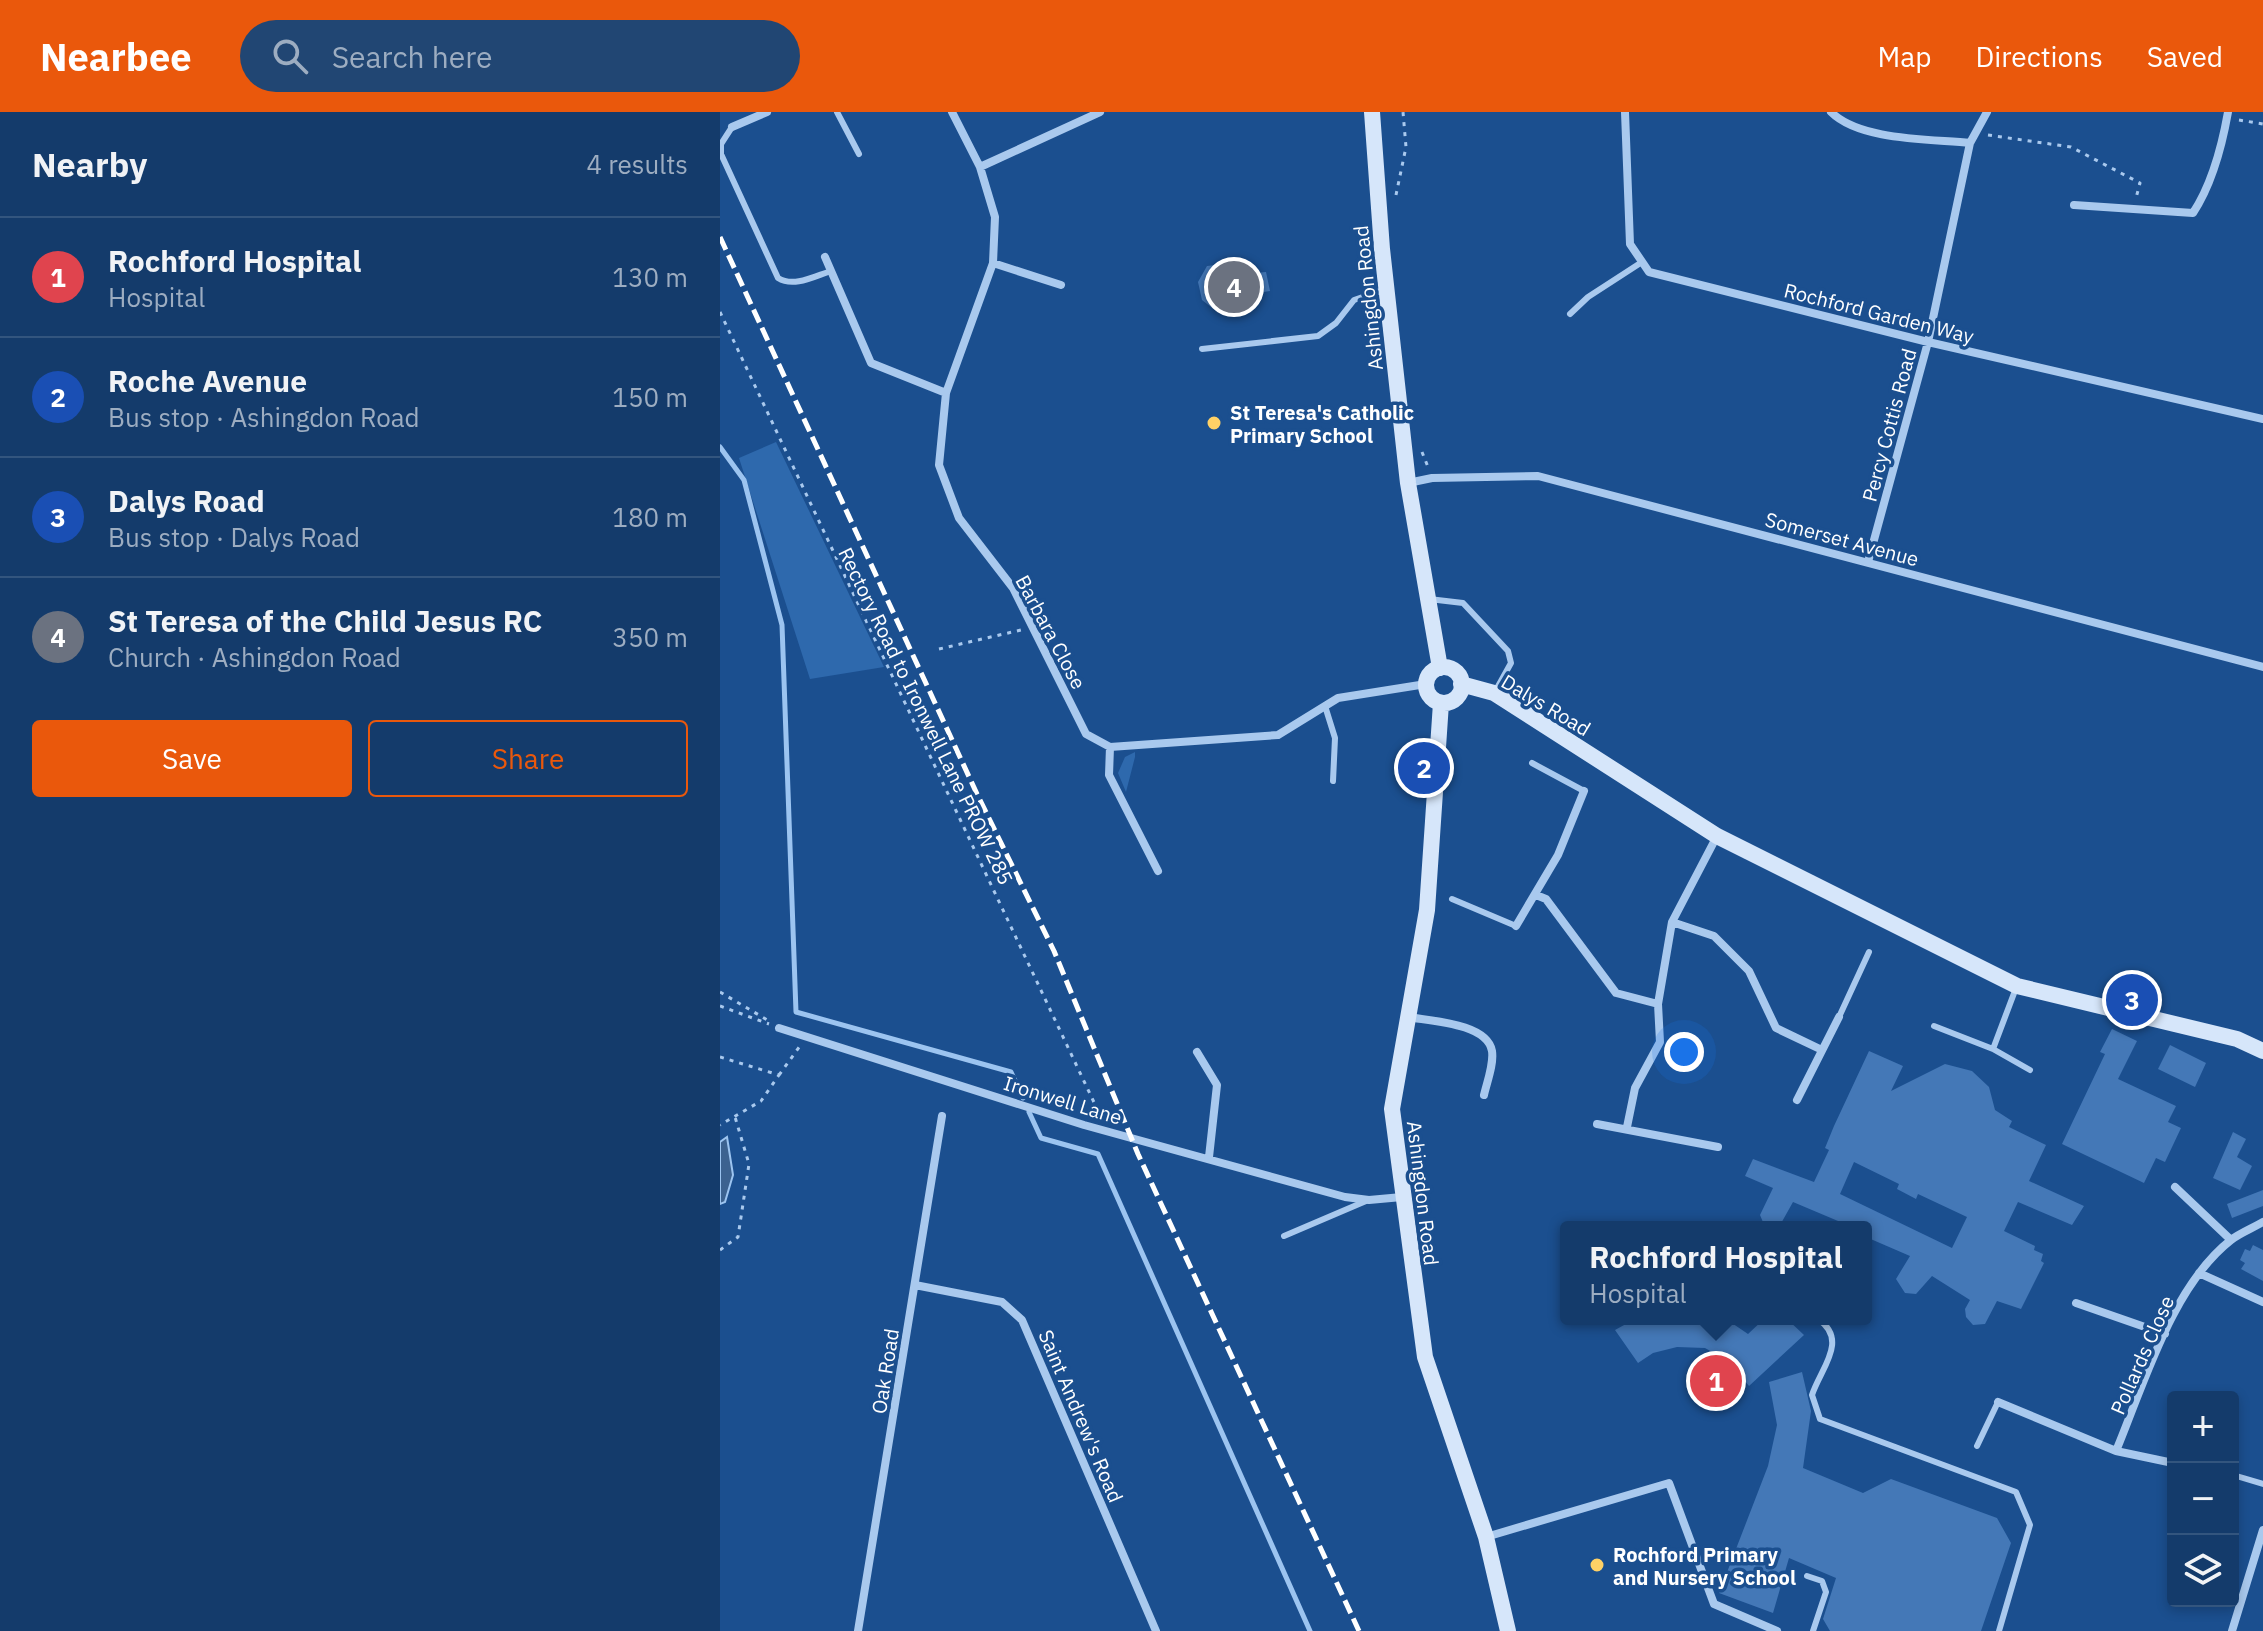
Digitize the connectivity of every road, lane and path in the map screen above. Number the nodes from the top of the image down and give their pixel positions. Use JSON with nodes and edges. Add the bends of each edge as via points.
{"nodes":[{"id":1,"x":767,"y":112,"type":"edge"},
{"id":2,"x":837,"y":112,"type":"edge"},
{"id":3,"x":952,"y":112,"type":"edge"},
{"id":4,"x":1100,"y":112,"type":"edge"},
{"id":5,"x":1372,"y":112,"type":"edge"},
{"id":6,"x":1625,"y":112,"type":"edge"},
{"id":7,"x":1831,"y":112,"type":"edge"},
{"id":8,"x":1987,"y":112,"type":"edge"},
{"id":9,"x":2228,"y":115,"type":"edge"},
{"id":10,"x":2263,"y":124,"type":"edge"},
{"id":11,"x":732,"y":127,"type":"joint"},
{"id":12,"x":1970,"y":143,"type":"junction"},
{"id":13,"x":859,"y":154,"type":"dead end"},
{"id":14,"x":980,"y":167,"type":"junction"},
{"id":15,"x":2074,"y":205,"type":"dead end"},
{"id":16,"x":2133,"y":209,"type":"junction"},
{"id":17,"x":825,"y":257,"type":"dead end"},
{"id":18,"x":1642,"y":262,"type":"junction"},
{"id":19,"x":993,"y":263,"type":"junction"},
{"id":20,"x":831,"y":271,"type":"junction"},
{"id":21,"x":1061,"y":285,"type":"dead end"},
{"id":22,"x":1386,"y":289,"type":"junction"},
{"id":23,"x":720,"y":312,"type":"edge"},
{"id":24,"x":1570,"y":314,"type":"dead end"},
{"id":25,"x":1928,"y":342,"type":"junction"},
{"id":26,"x":1202,"y":349,"type":"dead end"},
{"id":27,"x":946,"y":393,"type":"junction"},
{"id":28,"x":2263,"y":419,"type":"edge"},
{"id":29,"x":1408,"y":483,"type":"junction"},
{"id":30,"x":1868,"y":562,"type":"junction"},
{"id":31,"x":1429,"y":599,"type":"junction"},
{"id":32,"x":1035,"y":627,"type":"junction"},
{"id":33,"x":939,"y":649,"type":"dead end"},
{"id":34,"x":2263,"y":667,"type":"edge"},
{"id":35,"x":1440,"y":668,"type":"junction"},
{"id":36,"x":1426,"y":684,"type":"junction"},
{"id":37,"x":1461,"y":684,"type":"junction"},
{"id":38,"x":1494,"y":693,"type":"junction"},
{"id":39,"x":1441,"y":703,"type":"junction"},
{"id":40,"x":1325,"y":706,"type":"junction"},
{"id":41,"x":1110,"y":747,"type":"junction"},
{"id":42,"x":1532,"y":763,"type":"dead end"},
{"id":43,"x":1333,"y":781,"type":"dead end"},
{"id":44,"x":1584,"y":791,"type":"joint"},
{"id":45,"x":1717,"y":836,"type":"junction"},
{"id":46,"x":1158,"y":871,"type":"dead end"},
{"id":47,"x":1536,"y":895,"type":"junction"},
{"id":48,"x":1452,"y":899,"type":"dead end"},
{"id":49,"x":1672,"y":922,"type":"junction"},
{"id":50,"x":1516,"y":926,"type":"joint"},
{"id":51,"x":1869,"y":952,"type":"dead end"},
{"id":52,"x":2017,"y":986,"type":"junction"},
{"id":53,"x":720,"y":992,"type":"edge"},
{"id":54,"x":1658,"y":1004,"type":"junction"},
{"id":55,"x":720,"y":1006,"type":"edge"},
{"id":56,"x":1408,"y":1017,"type":"junction"},
{"id":57,"x":1839,"y":1017,"type":"joint"},
{"id":58,"x":1934,"y":1026,"type":"dead end"},
{"id":59,"x":779,"y":1028,"type":"junction"},
{"id":60,"x":1993,"y":1049,"type":"junction"},
{"id":61,"x":1822,"y":1050,"type":"junction"},
{"id":62,"x":796,"y":1051,"type":"dead end"},
{"id":63,"x":2263,"y":1051,"type":"edge"},
{"id":64,"x":1197,"y":1052,"type":"dead end"},
{"id":65,"x":720,"y":1057,"type":"edge"},
{"id":66,"x":2030,"y":1070,"type":"dead end"},
{"id":67,"x":779,"y":1075,"type":"junction"},
{"id":68,"x":1484,"y":1095,"type":"dead end"},
{"id":69,"x":1797,"y":1100,"type":"dead end"},
{"id":70,"x":942,"y":1116,"type":"dead end"},
{"id":71,"x":735,"y":1117,"type":"junction"},
{"id":72,"x":1597,"y":1124,"type":"dead end"},
{"id":73,"x":720,"y":1125,"type":"edge"},
{"id":74,"x":1627,"y":1127,"type":"junction"},
{"id":75,"x":1107,"y":1131,"type":"junction"},
{"id":76,"x":1718,"y":1147,"type":"dead end"},
{"id":77,"x":1209,"y":1157,"type":"junction"},
{"id":78,"x":2175,"y":1187,"type":"dead end"},
{"id":79,"x":1402,"y":1197,"type":"junction"},
{"id":80,"x":1369,"y":1200,"type":"junction"},
{"id":81,"x":2263,"y":1222,"type":"edge"},
{"id":82,"x":1284,"y":1236,"type":"dead end"},
{"id":83,"x":2231,"y":1240,"type":"junction"},
{"id":84,"x":720,"y":1250,"type":"edge"},
{"id":85,"x":2199,"y":1273,"type":"junction"},
{"id":86,"x":915,"y":1285,"type":"junction"},
{"id":87,"x":2263,"y":1302,"type":"edge"},
{"id":88,"x":2076,"y":1303,"type":"dead end"},
{"id":89,"x":1826,"y":1325,"type":"edge"},
{"id":90,"x":2165,"y":1334,"type":"junction"},
{"id":91,"x":1998,"y":1402,"type":"joint"},
{"id":92,"x":1977,"y":1446,"type":"dead end"},
{"id":93,"x":2116,"y":1451,"type":"junction"},
{"id":94,"x":2167,"y":1462,"type":"edge"},
{"id":95,"x":2239,"y":1477,"type":"edge"},
{"id":96,"x":2263,"y":1484,"type":"edge"},
{"id":97,"x":2263,"y":1530,"type":"edge"},
{"id":98,"x":1486,"y":1537,"type":"junction"},
{"id":99,"x":1807,"y":1576,"type":"dead end"},
{"id":100,"x":858,"y":1631,"type":"edge"},
{"id":101,"x":1156,"y":1631,"type":"edge"},
{"id":102,"x":1508,"y":1631,"type":"edge"},
{"id":103,"x":1777,"y":1631,"type":"edge"},
{"id":104,"x":1813,"y":1631,"type":"edge"},
{"id":105,"x":1999,"y":1631,"type":"edge"},
{"id":106,"x":2232,"y":1631,"type":"edge"}],
"edges":[{"from":1,"to":11,"type":"street"},
{"from":2,"to":13,"type":"lane"},
{"from":3,"to":14,"type":"street","name":"Barbara Close"},
{"from":4,"to":14,"type":"street"},
{"from":5,"to":22,"type":"street","name":"Ashingdon Road"},
{"from":6,"to":18,"type":"street","via":[[1630,244]]},
{"from":7,"to":12,"type":"street","via":[[1880,134]]},
{"from":8,"to":12,"type":"street","name":"Percy Cottis Road"},
{"from":9,"to":10,"type":"path"},
{"from":9,"to":16,"type":"street","via":[[2224,139],[2193,213]]},
{"from":11,"to":20,"type":"lane","via":[[721,154],[778,278],[798,281]]},
{"from":12,"to":16,"type":"path","via":[[1987,135],[2071,147],[2140,183]]},
{"from":12,"to":25,"type":"street","name":"Percy Cottis Road"},
{"from":14,"to":19,"type":"street","name":"Barbara Close","via":[[995,217]]},
{"from":15,"to":16,"type":"street"},
{"from":17,"to":20,"type":"street"},
{"from":18,"to":24,"type":"lane"},
{"from":18,"to":25,"type":"street","name":"Rochford Garden Way","via":[[1649,272]]},
{"from":19,"to":21,"type":"street"},
{"from":19,"to":27,"type":"street","name":"Barbara Close"},
{"from":20,"to":27,"type":"street","via":[[871,363]]},
{"from":22,"to":26,"type":"lane","via":[[1354,300],[1318,336]]},
{"from":22,"to":29,"type":"street","name":"Ashingdon Road"},
{"from":23,"to":75,"type":"path","name":"Rectory Road to Ironwell Lane PROW 285"},
{"from":25,"to":28,"type":"street","name":"Rochford Garden Way"},
{"from":25,"to":30,"type":"street","name":"Percy Cottis Road"},
{"from":27,"to":32,"type":"street","name":"Barbara Close","via":[[939,465],[959,518],[1013,588]]},
{"from":29,"to":30,"type":"street","name":"Somerset Avenue","via":[[1538,476]]},
{"from":29,"to":31,"type":"street","name":"Ashingdon Road"},
{"from":30,"to":34,"type":"street","name":"Somerset Avenue"},
{"from":31,"to":35,"type":"street","name":"Ashingdon Road"},
{"from":31,"to":38,"type":"lane","via":[[1463,603],[1508,651],[1511,663]]},
{"from":32,"to":33,"type":"path"},
{"from":32,"to":41,"type":"street","name":"Barbara Close","via":[[1086,734]]},
{"from":35,"to":36,"type":"street"},
{"from":35,"to":37,"type":"street","via":[[1457,673]]},
{"from":36,"to":39,"type":"street","via":[[1428,694]]},
{"from":36,"to":40,"type":"street","via":[[1338,698]]},
{"from":37,"to":38,"type":"street","name":"Dalys Road"},
{"from":37,"to":39,"type":"street","via":[[1456,698]]},
{"from":38,"to":45,"type":"street","name":"Dalys Road"},
{"from":39,"to":56,"type":"street","name":"Ashingdon Road","via":[[1427,910]]},
{"from":40,"to":41,"type":"street","via":[[1278,735]]},
{"from":40,"to":43,"type":"lane","via":[[1335,738]]},
{"from":41,"to":46,"type":"street","via":[[1109,775]]},
{"from":42,"to":44,"type":"lane"},
{"from":44,"to":47,"type":"street"},
{"from":45,"to":49,"type":"street"},
{"from":45,"to":52,"type":"street","name":"Dalys Road"},
{"from":47,"to":50,"type":"street"},
{"from":47,"to":54,"type":"street","via":[[1546,899],[1616,993]]},
{"from":48,"to":50,"type":"lane"},
{"from":49,"to":54,"type":"street"},
{"from":49,"to":61,"type":"street","via":[[1714,936],[1749,971],[1776,1028]]},
{"from":51,"to":57,"type":"lane"},
{"from":52,"to":60,"type":"lane"},
{"from":52,"to":63,"type":"street","name":"Dalys Road","via":[[2237,1039]]},
{"from":53,"to":59,"type":"path"},
{"from":54,"to":74,"type":"street","via":[[1660,1042],[1635,1088]]},
{"from":55,"to":59,"type":"path"},
{"from":56,"to":68,"type":"street","via":[[1483,1037],[1492,1054]]},
{"from":56,"to":79,"type":"street","name":"Ashingdon Road","via":[[1392,1109]]},
{"from":57,"to":61,"type":"street"},
{"from":58,"to":60,"type":"lane"},
{"from":59,"to":75,"type":"street","name":"Ironwell Lane"},
{"from":60,"to":66,"type":"lane"},
{"from":61,"to":69,"type":"street"},
{"from":62,"to":67,"type":"path"},
{"from":64,"to":77,"type":"street","via":[[1217,1085]]},
{"from":65,"to":67,"type":"path"},
{"from":67,"to":71,"type":"path","via":[[761,1101]]},
{"from":70,"to":86,"type":"street","name":"Oak Road"},
{"from":71,"to":73,"type":"path"},
{"from":71,"to":84,"type":"path","via":[[749,1164],[738,1237]]},
{"from":72,"to":74,"type":"street"},
{"from":74,"to":76,"type":"street"},
{"from":75,"to":77,"type":"street","name":"Ironwell Lane"},
{"from":77,"to":80,"type":"street","name":"Ironwell Lane"},
{"from":78,"to":83,"type":"street"},
{"from":79,"to":80,"type":"street","name":"Ironwell Lane"},
{"from":79,"to":98,"type":"street","name":"Ashingdon Road","via":[[1425,1357]]},
{"from":80,"to":82,"type":"lane"},
{"from":81,"to":83,"type":"street","name":"Pollards Close"},
{"from":83,"to":85,"type":"street","name":"Pollards Close"},
{"from":85,"to":87,"type":"street"},
{"from":85,"to":90,"type":"street","name":"Pollards Close"},
{"from":86,"to":100,"type":"street","name":"Oak Road"},
{"from":86,"to":101,"type":"street","name":"Saint Andrew's Road","via":[[1002,1302],[1022,1320]]},
{"from":88,"to":90,"type":"street"},
{"from":89,"to":105,"type":"lane","via":[[1834,1347],[1812,1395],[1820,1419],[2016,1492],[2030,1525]]},
{"from":90,"to":93,"type":"street","name":"Pollards Close"},
{"from":91,"to":92,"type":"lane"},
{"from":91,"to":93,"type":"street"},
{"from":93,"to":94,"type":"street"},
{"from":95,"to":96,"type":"lane"},
{"from":97,"to":106,"type":"street"},
{"from":98,"to":102,"type":"street","name":"Ashingdon Road"},
{"from":98,"to":103,"type":"street","via":[[1669,1483],[1714,1604]]},
{"from":99,"to":104,"type":"lane","via":[[1822,1581],[1826,1592]]}]}
